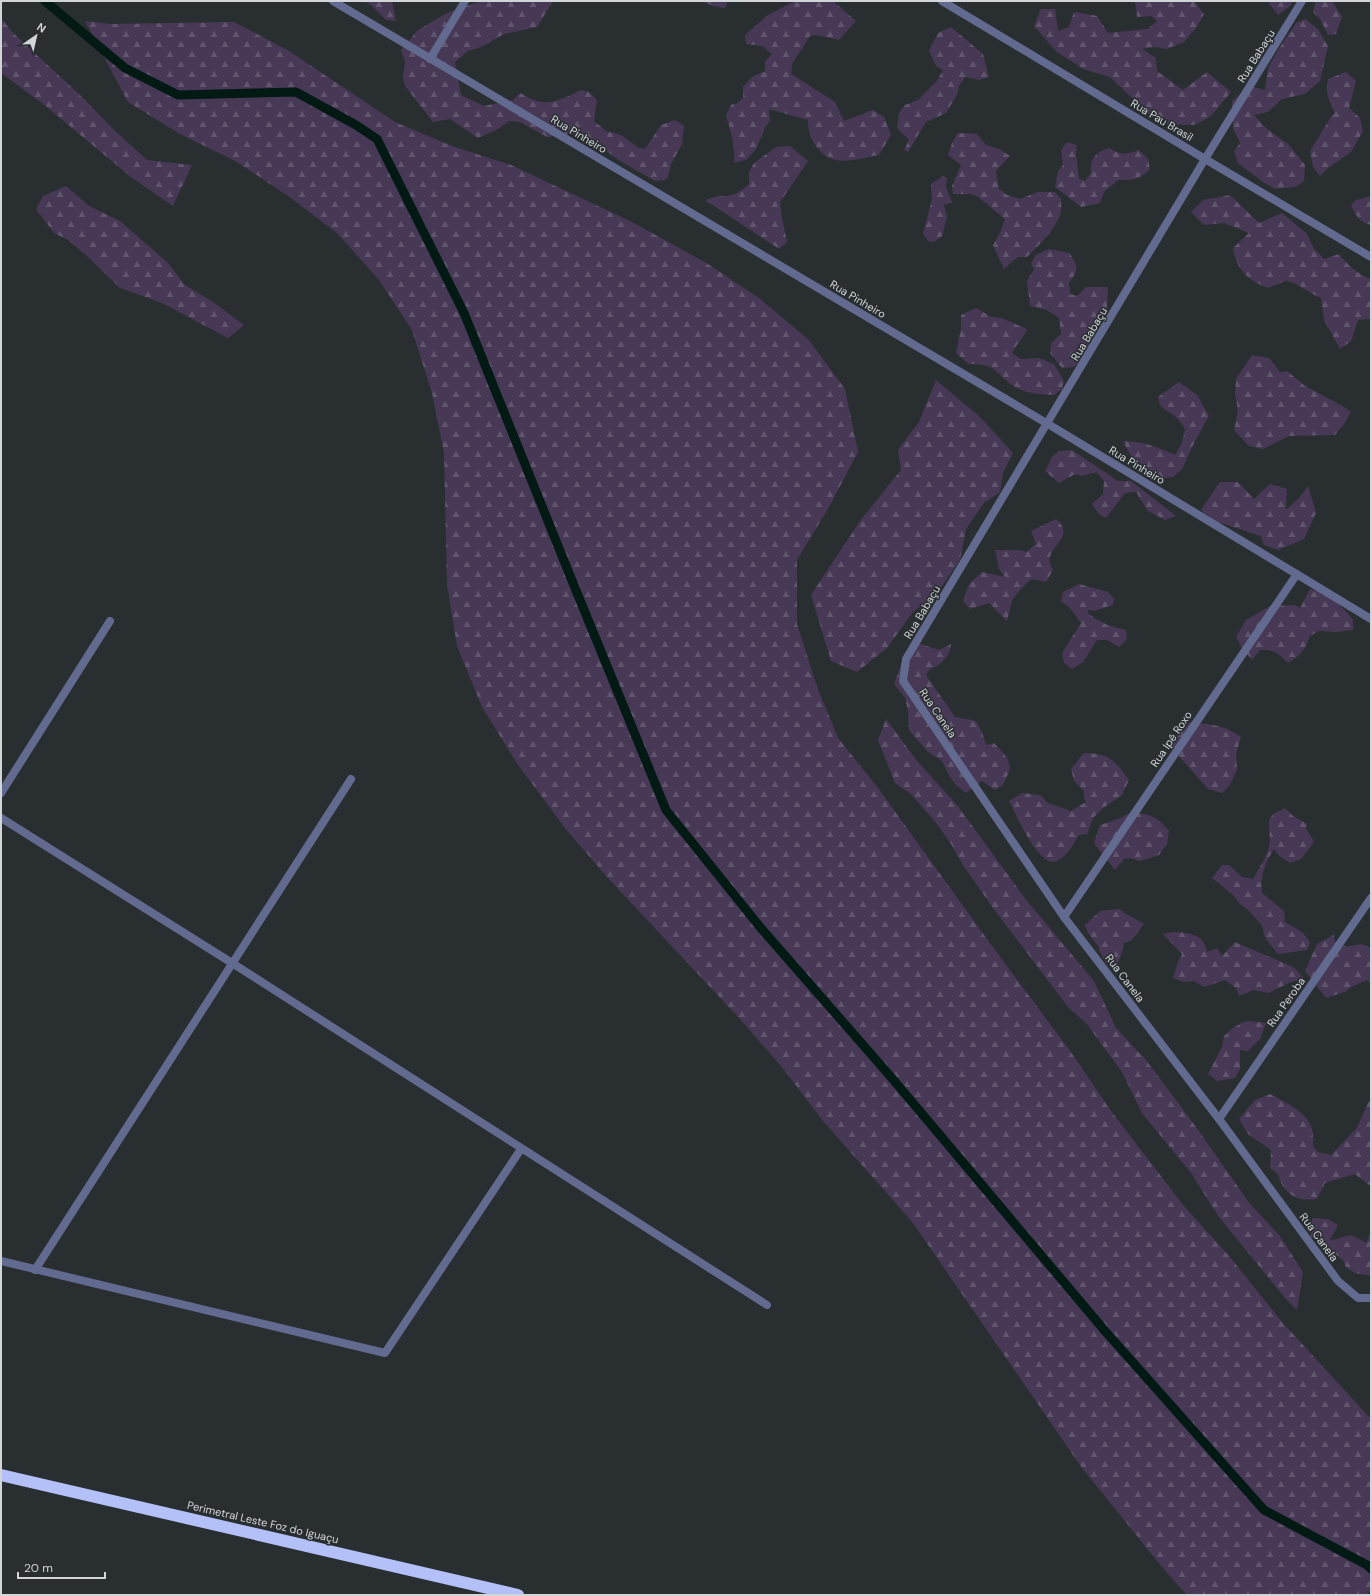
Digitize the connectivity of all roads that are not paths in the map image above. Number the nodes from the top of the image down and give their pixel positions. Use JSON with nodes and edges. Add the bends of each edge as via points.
{"nodes":[{"id":1,"x":333,"y":1,"type":"edge"},
{"id":2,"x":465,"y":1,"type":"edge"},
{"id":3,"x":942,"y":1,"type":"edge"},
{"id":4,"x":1302,"y":1,"type":"edge"},
{"id":5,"x":430,"y":59,"type":"junction"},
{"id":6,"x":1205,"y":159,"type":"junction"},
{"id":7,"x":1371,"y":257,"type":"edge"},
{"id":8,"x":1048,"y":424,"type":"junction"},
{"id":9,"x":1297,"y":574,"type":"junction"},
{"id":10,"x":1371,"y":619,"type":"edge"},
{"id":11,"x":110,"y":621,"type":"dead end"},
{"id":12,"x":903,"y":681,"type":"joint"},
{"id":13,"x":351,"y":779,"type":"dead end"},
{"id":14,"x":1,"y":793,"type":"edge"},
{"id":15,"x":1,"y":818,"type":"edge"},
{"id":16,"x":1371,"y":898,"type":"edge"},
{"id":17,"x":1064,"y":917,"type":"junction"},
{"id":18,"x":232,"y":963,"type":"junction"},
{"id":19,"x":1219,"y":1119,"type":"junction"},
{"id":20,"x":521,"y":1149,"type":"junction"},
{"id":21,"x":1,"y":1261,"type":"edge"},
{"id":22,"x":35,"y":1270,"type":"junction"},
{"id":23,"x":1371,"y":1298,"type":"edge"},
{"id":24,"x":767,"y":1305,"type":"dead end"},
{"id":25,"x":1,"y":1475,"type":"edge"},
{"id":26,"x":518,"y":1595,"type":"edge"}],
"edges":[{"from":1,"to":5,"type":"street","name":"Rua Pinheiro"},
{"from":2,"to":5,"type":"street"},
{"from":3,"to":6,"type":"street","name":"Rua Pau Brasil"},
{"from":4,"to":6,"type":"street","name":"Rua Babaçu"},
{"from":5,"to":8,"type":"street","name":"Rua Pinheiro"},
{"from":6,"to":7,"type":"street","name":"Rua Pau Brasil"},
{"from":6,"to":8,"type":"street","name":"Rua Babaçu"},
{"from":8,"to":9,"type":"street","name":"Rua Pinheiro"},
{"from":8,"to":12,"type":"street","name":"Rua Babaçu","via":[[906,659]]},
{"from":9,"to":10,"type":"street","name":"Rua Pinheiro"},
{"from":9,"to":17,"type":"street","name":"Rua Ipê Roxo"},
{"from":11,"to":14,"type":"street"},
{"from":12,"to":17,"type":"street","name":"Rua Canela"},
{"from":13,"to":18,"type":"street"},
{"from":15,"to":18,"type":"street"},
{"from":16,"to":19,"type":"street","name":"Rua Peroba"},
{"from":17,"to":19,"type":"street","name":"Rua Canela"},
{"from":18,"to":20,"type":"street"},
{"from":18,"to":22,"type":"street"},
{"from":19,"to":23,"type":"street","name":"Rua Canela","via":[[1338,1281],[1358,1298]]},
{"from":20,"to":22,"type":"street","via":[[385,1354]]},
{"from":20,"to":24,"type":"street"},
{"from":21,"to":22,"type":"street"},
{"from":25,"to":26,"type":"highway","name":"Perimetral Leste Foz do Iguaçu"}]}
